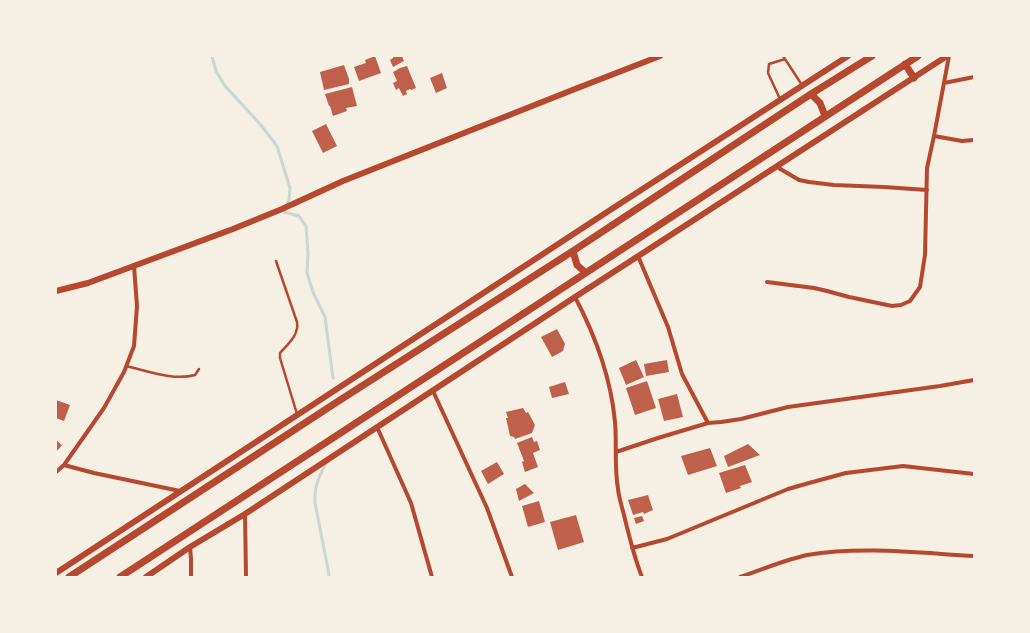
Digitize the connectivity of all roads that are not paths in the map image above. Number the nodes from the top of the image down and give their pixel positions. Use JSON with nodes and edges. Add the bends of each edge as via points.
{"nodes":[{"id":1,"x":660,"y":56,"type":"edge"},
{"id":2,"x":783,"y":56,"type":"edge"},
{"id":3,"x":848,"y":56,"type":"edge"},
{"id":4,"x":872,"y":56,"type":"edge"},
{"id":5,"x":918,"y":56,"type":"edge"},
{"id":6,"x":948,"y":56,"type":"edge"},
{"id":7,"x":785,"y":59,"type":"junction"},
{"id":8,"x":905,"y":64,"type":"junction"},
{"id":9,"x":974,"y":77,"type":"edge"},
{"id":10,"x":914,"y":78,"type":"junction"},
{"id":11,"x":944,"y":83,"type":"junction"},
{"id":12,"x":803,"y":85,"type":"junction"},
{"id":13,"x":811,"y":94,"type":"junction"},
{"id":14,"x":780,"y":100,"type":"junction"},
{"id":15,"x":825,"y":116,"type":"junction"},
{"id":16,"x":934,"y":136,"type":"junction"},
{"id":17,"x":974,"y":140,"type":"edge"},
{"id":18,"x":777,"y":167,"type":"junction"},
{"id":19,"x":927,"y":190,"type":"junction"},
{"id":20,"x":573,"y":251,"type":"junction"},
{"id":21,"x":638,"y":256,"type":"junction"},
{"id":22,"x":276,"y":261,"type":"dead end"},
{"id":23,"x":134,"y":266,"type":"junction"},
{"id":24,"x":586,"y":273,"type":"junction"},
{"id":25,"x":767,"y":282,"type":"dead end"},
{"id":26,"x":56,"y":291,"type":"edge"},
{"id":27,"x":575,"y":297,"type":"junction"},
{"id":28,"x":126,"y":366,"type":"junction"},
{"id":29,"x":199,"y":369,"type":"dead end"},
{"id":30,"x":974,"y":380,"type":"edge"},
{"id":31,"x":433,"y":391,"type":"junction"},
{"id":32,"x":297,"y":414,"type":"junction"},
{"id":33,"x":708,"y":423,"type":"junction"},
{"id":34,"x":377,"y":427,"type":"junction"},
{"id":35,"x":616,"y":452,"type":"junction"},
{"id":36,"x":64,"y":465,"type":"junction"},
{"id":37,"x":56,"y":472,"type":"edge"},
{"id":38,"x":974,"y":474,"type":"edge"},
{"id":39,"x":181,"y":491,"type":"junction"},
{"id":40,"x":245,"y":514,"type":"junction"},
{"id":41,"x":190,"y":547,"type":"junction"},
{"id":42,"x":632,"y":548,"type":"junction"},
{"id":43,"x":974,"y":556,"type":"edge"},
{"id":44,"x":56,"y":573,"type":"edge"},
{"id":45,"x":69,"y":577,"type":"edge"},
{"id":46,"x":120,"y":577,"type":"edge"},
{"id":47,"x":146,"y":577,"type":"edge"},
{"id":48,"x":191,"y":577,"type":"edge"},
{"id":49,"x":246,"y":577,"type":"edge"},
{"id":50,"x":432,"y":577,"type":"edge"},
{"id":51,"x":512,"y":577,"type":"edge"},
{"id":52,"x":642,"y":577,"type":"edge"},
{"id":53,"x":740,"y":577,"type":"edge"}],
"edges":[{"from":1,"to":23,"type":"street","via":[[343,181],[233,229]]},
{"from":2,"to":7,"type":"lane"},
{"from":3,"to":12,"type":"street"},
{"from":4,"to":13,"type":"main road"},
{"from":5,"to":8,"type":"main road"},
{"from":6,"to":10,"type":"street"},
{"from":6,"to":11,"type":"street"},
{"from":7,"to":12,"type":"lane"},
{"from":7,"to":14,"type":"lane","via":[[769,64],[768,73]]},
{"from":8,"to":10,"type":"main road"},
{"from":8,"to":15,"type":"main road"},
{"from":9,"to":11,"type":"street"},
{"from":10,"to":18,"type":"street"},
{"from":11,"to":16,"type":"street"},
{"from":12,"to":14,"type":"street"},
{"from":13,"to":15,"type":"main road","via":[[820,103]]},
{"from":13,"to":20,"type":"main road"},
{"from":14,"to":32,"type":"street"},
{"from":15,"to":24,"type":"main road"},
{"from":16,"to":17,"type":"street","via":[[962,141]]},
{"from":16,"to":19,"type":"street","via":[[927,168]]},
{"from":18,"to":19,"type":"street","via":[[799,180],[809,182]]},
{"from":18,"to":21,"type":"street"},
{"from":19,"to":25,"type":"street","via":[[925,255],[920,287],[910,301],[892,306],[827,290]]},
{"from":20,"to":24,"type":"main road","via":[[578,265]]},
{"from":20,"to":45,"type":"main road"},
{"from":21,"to":27,"type":"street"},
{"from":21,"to":33,"type":"street","via":[[668,327],[682,374]]},
{"from":22,"to":32,"type":"lane","via":[[298,326],[292,340],[280,353]]},
{"from":23,"to":26,"type":"street","via":[[88,283]]},
{"from":23,"to":28,"type":"street","via":[[137,306],[134,346]]},
{"from":24,"to":46,"type":"main road"},
{"from":27,"to":31,"type":"street"},
{"from":27,"to":35,"type":"street","via":[[602,362],[610,391],[615,421]]},
{"from":28,"to":29,"type":"lane","via":[[181,377],[195,375]]},
{"from":28,"to":36,"type":"street","via":[[104,408]]},
{"from":30,"to":33,"type":"street","via":[[788,407],[740,419]]},
{"from":31,"to":34,"type":"street"},
{"from":31,"to":51,"type":"street","via":[[487,508]]},
{"from":32,"to":39,"type":"street"},
{"from":33,"to":35,"type":"street"},
{"from":34,"to":40,"type":"street"},
{"from":34,"to":50,"type":"street","via":[[411,503]]},
{"from":35,"to":42,"type":"street","via":[[615,471]]},
{"from":36,"to":37,"type":"street"},
{"from":36,"to":39,"type":"street"},
{"from":38,"to":42,"type":"street","via":[[903,466],[846,474],[788,489],[667,539]]},
{"from":39,"to":44,"type":"street"},
{"from":40,"to":41,"type":"street"},
{"from":40,"to":49,"type":"street"},
{"from":41,"to":47,"type":"street"},
{"from":41,"to":48,"type":"street"},
{"from":42,"to":52,"type":"street"},
{"from":43,"to":53,"type":"street","via":[[902,552],[825,553],[806,555]]}]}
